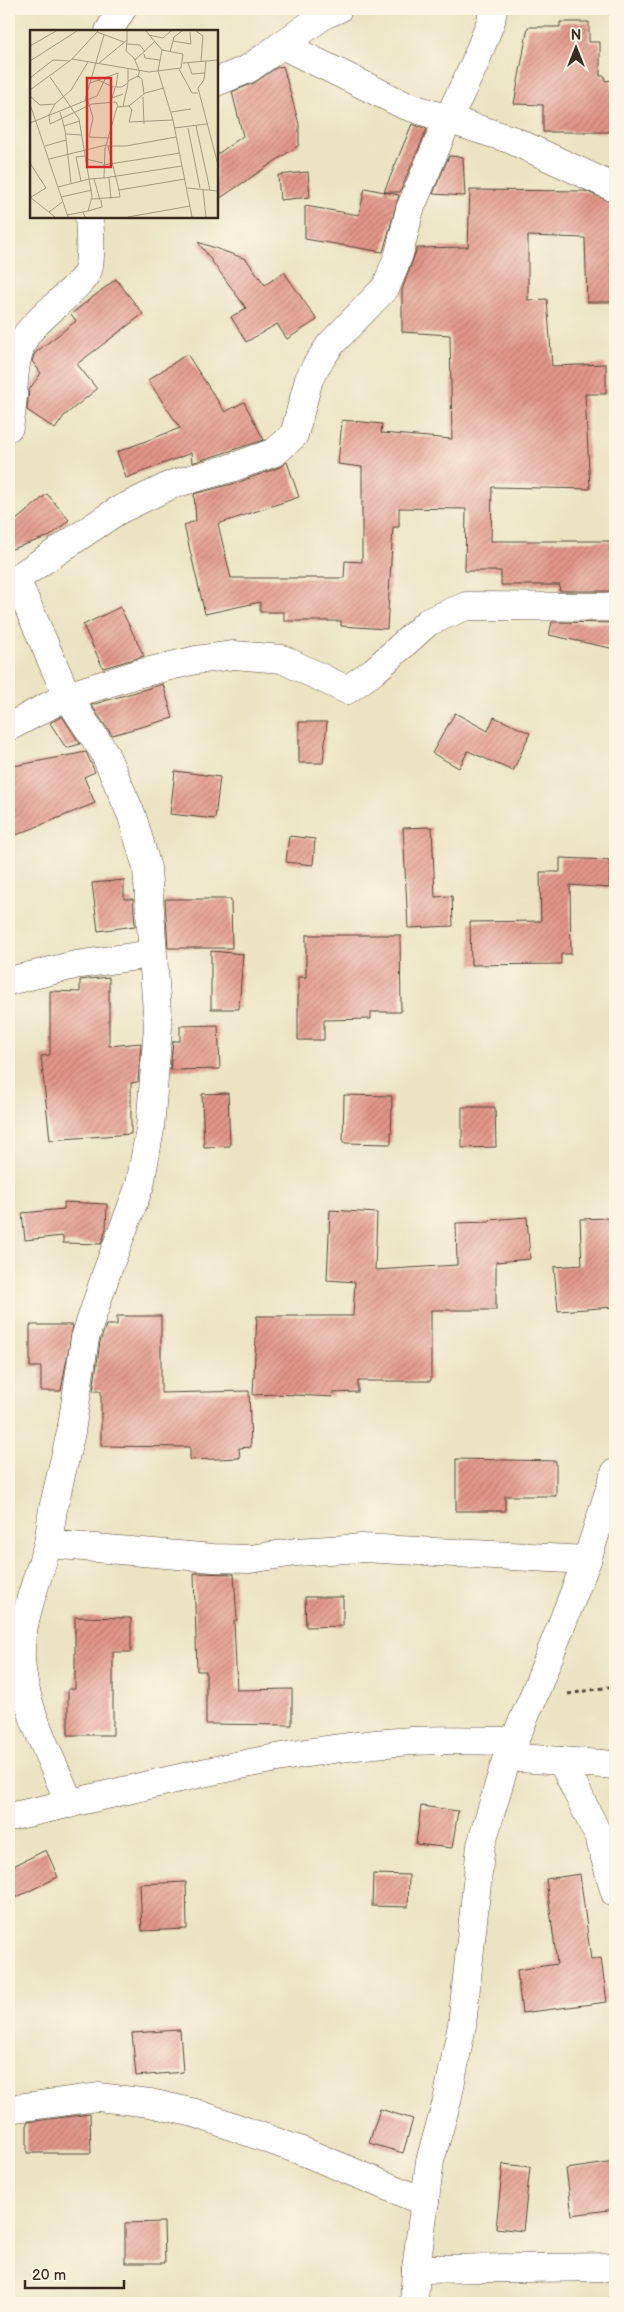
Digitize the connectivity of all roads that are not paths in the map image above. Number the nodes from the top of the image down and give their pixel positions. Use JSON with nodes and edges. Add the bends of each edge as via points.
{"nodes":[{"id":1,"x":122,"y":9,"type":"edge"},
{"id":2,"x":338,"y":9,"type":"edge"},
{"id":3,"x":493,"y":9,"type":"edge"},
{"id":4,"x":110,"y":30,"type":"edge"},
{"id":5,"x":282,"y":45,"type":"junction"},
{"id":6,"x":218,"y":81,"type":"edge"},
{"id":7,"x":448,"y":119,"type":"junction"},
{"id":8,"x":615,"y":188,"type":"edge"},
{"id":9,"x":89,"y":218,"type":"edge"},
{"id":10,"x":9,"y":427,"type":"edge"},
{"id":11,"x":12,"y":578,"type":"edge"},
{"id":12,"x":615,"y":607,"type":"edge"},
{"id":13,"x":66,"y":696,"type":"junction"},
{"id":14,"x":9,"y":727,"type":"edge"},
{"id":15,"x":152,"y":954,"type":"junction"},
{"id":16,"x":9,"y":981,"type":"edge"},
{"id":17,"x":615,"y":1473,"type":"edge"},
{"id":18,"x":48,"y":1544,"type":"junction"},
{"id":19,"x":587,"y":1560,"type":"junction"},
{"id":20,"x":511,"y":1749,"type":"junction"},
{"id":21,"x":562,"y":1761,"type":"junction"},
{"id":22,"x":615,"y":1765,"type":"edge"},
{"id":23,"x":70,"y":1804,"type":"junction"},
{"id":24,"x":9,"y":1817,"type":"edge"},
{"id":25,"x":615,"y":1893,"type":"edge"},
{"id":26,"x":9,"y":2108,"type":"edge"},
{"id":27,"x":424,"y":2202,"type":"junction"},
{"id":28,"x":615,"y":2267,"type":"edge"},
{"id":29,"x":416,"y":2269,"type":"junction"},
{"id":30,"x":414,"y":2303,"type":"edge"}],
"edges":[{"from":1,"to":4,"type":"street"},
{"from":2,"to":5,"type":"street","via":[[324,15]]},
{"from":3,"to":7,"type":"street","via":[[474,65]]},
{"from":5,"to":6,"type":"street","via":[[248,69]]},
{"from":5,"to":7,"type":"street","via":[[404,105]]},
{"from":7,"to":8,"type":"street","via":[[512,140]]},
{"from":7,"to":11,"type":"street","via":[[410,209],[399,254],[386,287],[330,345],[316,366],[294,435],[275,452],[173,484],[117,511]]},
{"from":9,"to":10,"type":"street","via":[[88,272],[26,336],[16,361]]},
{"from":11,"to":13,"type":"street"},
{"from":12,"to":13,"type":"street","via":[[466,606],[428,622],[374,671],[347,690],[282,659],[234,655],[146,672]]},
{"from":13,"to":14,"type":"street"},
{"from":13,"to":15,"type":"street","via":[[104,752],[132,816],[147,868]]},
{"from":15,"to":16,"type":"street","via":[[75,965]]},
{"from":15,"to":18,"type":"street","via":[[158,1027],[150,1129],[140,1185],[85,1338],[71,1432]]},
{"from":17,"to":19,"type":"street"},
{"from":18,"to":19,"type":"street","via":[[213,1558],[250,1559],[362,1548]]},
{"from":18,"to":23,"type":"street","via":[[25,1620],[20,1658],[24,1689]]},
{"from":19,"to":20,"type":"street"},
{"from":20,"to":21,"type":"street"},
{"from":20,"to":23,"type":"street","via":[[412,1741],[303,1754]]},
{"from":20,"to":27,"type":"street","via":[[481,1845],[462,2025],[430,2160]]},
{"from":21,"to":22,"type":"street"},
{"from":21,"to":25,"type":"street","via":[[599,1837]]},
{"from":23,"to":24,"type":"street"},
{"from":26,"to":27,"type":"street","via":[[98,2098],[195,2113],[307,2153]]},
{"from":27,"to":29,"type":"street"},
{"from":28,"to":29,"type":"street"},
{"from":29,"to":30,"type":"street"}]}
